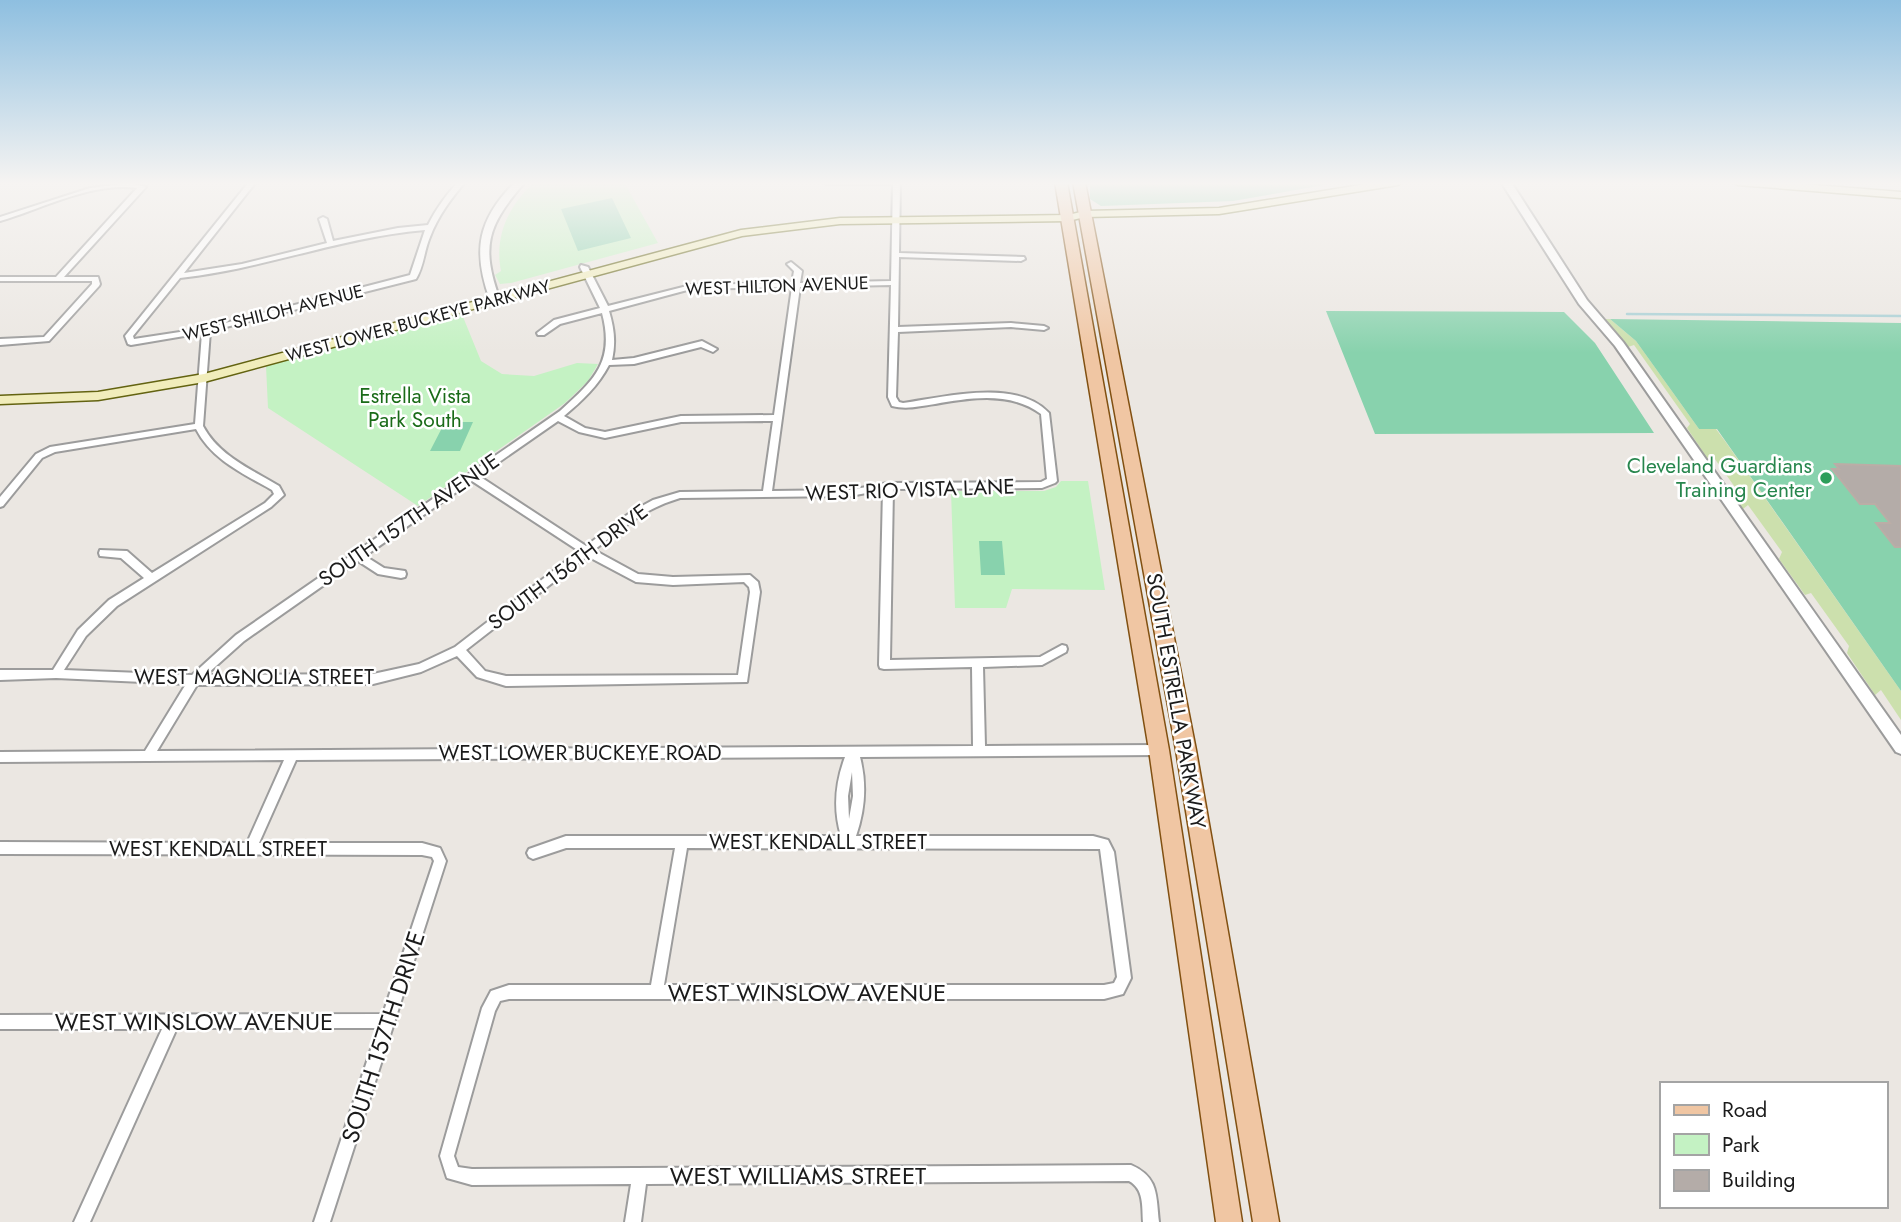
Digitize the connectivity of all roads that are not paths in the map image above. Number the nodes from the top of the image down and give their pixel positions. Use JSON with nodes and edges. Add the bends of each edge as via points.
{"nodes":[{"id":1,"x":95,"y":239,"type":"edge"},
{"id":2,"x":208,"y":239,"type":"edge"},
{"id":3,"x":329,"y":239,"type":"edge"},
{"id":4,"x":357,"y":239,"type":"edge"},
{"id":5,"x":425,"y":239,"type":"edge"},
{"id":6,"x":485,"y":239,"type":"edge"},
{"id":7,"x":689,"y":239,"type":"edge"},
{"id":8,"x":895,"y":239,"type":"edge"},
{"id":9,"x":1077,"y":239,"type":"edge"},
{"id":10,"x":1078,"y":239,"type":"edge"},
{"id":11,"x":1542,"y":239,"type":"edge"},
{"id":12,"x":331,"y":245,"type":"junction"},
{"id":13,"x":895,"y":255,"type":"junction"},
{"id":14,"x":1021,"y":259,"type":"dead end"},
{"id":15,"x":791,"y":264,"type":"dead end"},
{"id":16,"x":586,"y":271,"type":"junction"},
{"id":17,"x":178,"y":276,"type":"junction"},
{"id":18,"x":59,"y":278,"type":"junction"},
{"id":19,"x":0,"y":279,"type":"edge"},
{"id":20,"x":895,"y":283,"type":"junction"},
{"id":21,"x":796,"y":284,"type":"junction"},
{"id":22,"x":493,"y":296,"type":"junction"},
{"id":23,"x":606,"y":309,"type":"junction"},
{"id":24,"x":1044,"y":328,"type":"dead end"},
{"id":25,"x":206,"y":330,"type":"junction"},
{"id":26,"x":893,"y":330,"type":"junction"},
{"id":27,"x":541,"y":333,"type":"dead end"},
{"id":28,"x":0,"y":342,"type":"edge"},
{"id":29,"x":713,"y":349,"type":"dead end"},
{"id":30,"x":606,"y":363,"type":"junction"},
{"id":31,"x":204,"y":374,"type":"junction"},
{"id":32,"x":0,"y":389,"type":"edge"},
{"id":33,"x":0,"y":400,"type":"edge"},
{"id":34,"x":558,"y":416,"type":"junction"},
{"id":35,"x":778,"y":418,"type":"junction"},
{"id":36,"x":199,"y":426,"type":"junction"},
{"id":37,"x":472,"y":476,"type":"junction"},
{"id":38,"x":888,"y":486,"type":"junction"},
{"id":39,"x":767,"y":495,"type":"junction"},
{"id":40,"x":0,"y":504,"type":"edge"},
{"id":41,"x":587,"y":551,"type":"junction"},
{"id":42,"x":104,"y":553,"type":"dead end"},
{"id":43,"x":358,"y":556,"type":"junction"},
{"id":44,"x":401,"y":574,"type":"dead end"},
{"id":45,"x":150,"y":578,"type":"junction"},
{"id":46,"x":1062,"y":649,"type":"dead end"},
{"id":47,"x":459,"y":650,"type":"junction"},
{"id":48,"x":977,"y":664,"type":"junction"},
{"id":49,"x":56,"y":674,"type":"junction"},
{"id":50,"x":0,"y":675,"type":"edge"},
{"id":51,"x":194,"y":680,"type":"junction"},
{"id":52,"x":1901,"y":747,"type":"edge"},
{"id":53,"x":979,"y":750,"type":"junction"},
{"id":54,"x":1160,"y":750,"type":"junction"},
{"id":55,"x":1186,"y":750,"type":"junction"},
{"id":56,"x":853,"y":751,"type":"junction"},
{"id":57,"x":292,"y":755,"type":"junction"},
{"id":58,"x":148,"y":756,"type":"junction"},
{"id":59,"x":0,"y":757,"type":"edge"},
{"id":60,"x":848,"y":841,"type":"junction"},
{"id":61,"x":682,"y":842,"type":"junction"},
{"id":62,"x":0,"y":848,"type":"edge"},
{"id":63,"x":250,"y":849,"type":"junction"},
{"id":64,"x":436,"y":852,"type":"joint"},
{"id":65,"x":533,"y":853,"type":"dead end"},
{"id":66,"x":1118,"y":989,"type":"joint"},
{"id":67,"x":656,"y":993,"type":"junction"},
{"id":68,"x":173,"y":1021,"type":"junction"},
{"id":69,"x":388,"y":1021,"type":"junction"},
{"id":70,"x":0,"y":1022,"type":"edge"},
{"id":71,"x":452,"y":1173,"type":"joint"},
{"id":72,"x":640,"y":1176,"type":"junction"},
{"id":73,"x":82,"y":1222,"type":"edge"},
{"id":74,"x":322,"y":1222,"type":"edge"},
{"id":75,"x":633,"y":1222,"type":"edge"},
{"id":76,"x":1151,"y":1222,"type":"edge"},
{"id":77,"x":1229,"y":1222,"type":"edge"},
{"id":78,"x":1266,"y":1222,"type":"edge"}],
"edges":[{"from":1,"to":18,"type":"street"},
{"from":2,"to":17,"type":"street"},
{"from":3,"to":12,"type":"street"},
{"from":4,"to":12,"type":"street"},
{"from":5,"to":25,"type":"street","name":"WEST SHILOH AVENUE","via":[[413,278]]},
{"from":6,"to":22,"type":"street","via":[[484,265]]},
{"from":7,"to":16,"type":"main road","name":"WEST LOWER BUCKEYE PARKWAY"},
{"from":8,"to":13,"type":"street"},
{"from":9,"to":54,"type":"main road","name":"SOUTH ESTRELLA PARKWAY"},
{"from":10,"to":55,"type":"main road","name":"SOUTH ESTRELLA PARKWAY"},
{"from":11,"to":52,"type":"street","via":[[1581,300],[1619,344]]},
{"from":12,"to":17,"type":"street","via":[[210,274]]},
{"from":13,"to":14,"type":"street"},
{"from":13,"to":20,"type":"street"},
{"from":15,"to":21,"type":"street","via":[[797,271]]},
{"from":16,"to":22,"type":"main road","name":"WEST LOWER BUCKEYE PARKWAY"},
{"from":16,"to":23,"type":"street","name":"SOUTH 157TH AVENUE"},
{"from":17,"to":25,"type":"street","name":"WEST SHILOH AVENUE","via":[[129,336],[131,342]]},
{"from":18,"to":19,"type":"street"},
{"from":18,"to":28,"type":"street","via":[[95,279],[96,284],[46,340]]},
{"from":20,"to":21,"type":"street","name":"WEST HILTON AVENUE"},
{"from":20,"to":26,"type":"street"},
{"from":21,"to":23,"type":"street","name":"WEST HILTON AVENUE","via":[[691,287]]},
{"from":21,"to":35,"type":"street"},
{"from":22,"to":31,"type":"main road","name":"WEST LOWER BUCKEYE PARKWAY"},
{"from":23,"to":27,"type":"street","name":"WEST HILTON AVENUE","via":[[557,322]]},
{"from":23,"to":30,"type":"street","name":"SOUTH 157TH AVENUE","via":[[613,335]]},
{"from":24,"to":26,"type":"street","via":[[991,325]]},
{"from":25,"to":31,"type":"street"},
{"from":26,"to":38,"type":"street","name":"WEST RIO VISTA LANE","via":[[895,404],[995,396],[1040,407],[1045,413],[1052,481],[1042,485]]},
{"from":29,"to":30,"type":"street","via":[[702,344]]},
{"from":30,"to":34,"type":"street","name":"SOUTH 157TH AVENUE","via":[[588,390]]},
{"from":31,"to":32,"type":"main road","name":"WEST LOWER BUCKEYE PARKWAY"},
{"from":31,"to":33,"type":"main road","name":"WEST LOWER BUCKEYE PARKWAY","via":[[98,396]]},
{"from":31,"to":36,"type":"street"},
{"from":34,"to":35,"type":"street","via":[[582,430],[605,435],[681,419]]},
{"from":34,"to":37,"type":"street","name":"SOUTH 157TH AVENUE"},
{"from":35,"to":39,"type":"street"},
{"from":36,"to":40,"type":"street","via":[[53,449],[39,456]]},
{"from":36,"to":45,"type":"street","via":[[212,447],[276,488],[279,495]]},
{"from":37,"to":41,"type":"street"},
{"from":37,"to":43,"type":"street","name":"SOUTH 157TH AVENUE"},
{"from":38,"to":39,"type":"street","name":"WEST RIO VISTA LANE"},
{"from":38,"to":48,"type":"street","via":[[884,665]]},
{"from":39,"to":41,"type":"street","name":"SOUTH 156TH DRIVE","via":[[680,495],[656,502]]},
{"from":41,"to":47,"type":"street","name":"SOUTH 156TH DRIVE"},
{"from":41,"to":47,"type":"street","via":[[636,578],[746,578],[754,585],[743,679],[506,681],[481,674]]},
{"from":42,"to":45,"type":"street","via":[[123,554]]},
{"from":43,"to":44,"type":"street","via":[[382,570]]},
{"from":43,"to":51,"type":"street","name":"SOUTH 157TH AVENUE","via":[[240,638]]},
{"from":45,"to":49,"type":"street","via":[[113,603],[82,633]]},
{"from":46,"to":48,"type":"street","via":[[1042,661]]},
{"from":47,"to":51,"type":"street","name":"WEST MAGNOLIA STREET","via":[[421,668],[373,679]]},
{"from":48,"to":53,"type":"street"},
{"from":49,"to":50,"type":"street","name":"WEST MAGNOLIA STREET"},
{"from":49,"to":51,"type":"street","name":"WEST MAGNOLIA STREET"},
{"from":51,"to":58,"type":"street","name":"SOUTH 157TH AVENUE"},
{"from":53,"to":54,"type":"street","name":"WEST LOWER BUCKEYE ROAD"},
{"from":53,"to":56,"type":"street","name":"WEST LOWER BUCKEYE ROAD"},
{"from":54,"to":55,"type":"main road"},
{"from":54,"to":77,"type":"main road","name":"SOUTH ESTRELLA PARKWAY"},
{"from":55,"to":78,"type":"main road","name":"SOUTH ESTRELLA PARKWAY"},
{"from":56,"to":57,"type":"street","name":"WEST LOWER BUCKEYE ROAD"},
{"from":56,"to":60,"type":"street","via":[[859,776],[858,816]]},
{"from":57,"to":58,"type":"street","name":"WEST LOWER BUCKEYE ROAD"},
{"from":57,"to":63,"type":"street"},
{"from":58,"to":59,"type":"street","name":"WEST LOWER BUCKEYE ROAD"},
{"from":60,"to":61,"type":"street","name":"WEST KENDALL STREET"},
{"from":60,"to":66,"type":"street","name":"WEST KENDALL STREET","via":[[1104,844],[1124,978]]},
{"from":61,"to":65,"type":"street","name":"WEST KENDALL STREET","via":[[566,842]]},
{"from":61,"to":67,"type":"street"},
{"from":62,"to":63,"type":"street","name":"WEST KENDALL STREET"},
{"from":63,"to":64,"type":"street","name":"WEST KENDALL STREET"},
{"from":64,"to":69,"type":"street","name":"SOUTH 157TH DRIVE","via":[[440,861]]},
{"from":66,"to":67,"type":"street","name":"WEST WINSLOW AVENUE"},
{"from":67,"to":71,"type":"street","name":"WEST WINSLOW AVENUE","via":[[509,992],[496,996],[447,1156]]},
{"from":68,"to":69,"type":"street","name":"WEST WINSLOW AVENUE"},
{"from":68,"to":70,"type":"street","name":"WEST WINSLOW AVENUE"},
{"from":68,"to":73,"type":"street"},
{"from":69,"to":74,"type":"street","name":"SOUTH 157TH DRIVE"},
{"from":71,"to":72,"type":"street","name":"WEST WILLIAMS STREET","via":[[472,1177]]},
{"from":72,"to":75,"type":"street"},
{"from":72,"to":76,"type":"street","name":"WEST WILLIAMS STREET","via":[[1131,1173],[1143,1180],[1148,1192]]}]}
